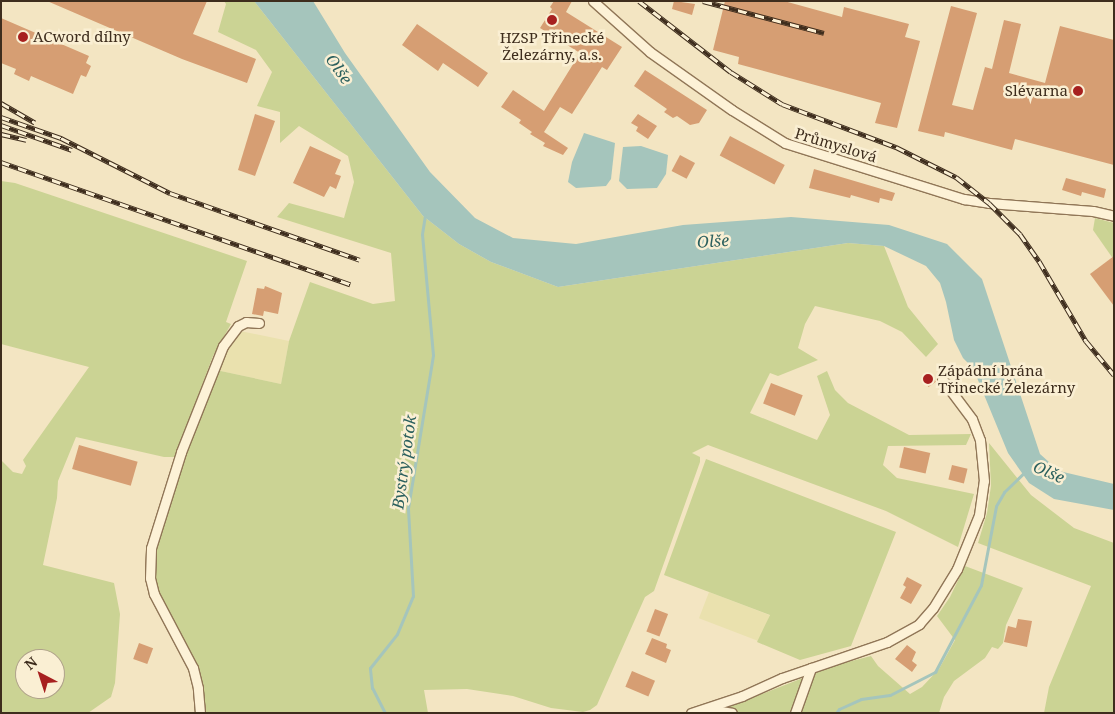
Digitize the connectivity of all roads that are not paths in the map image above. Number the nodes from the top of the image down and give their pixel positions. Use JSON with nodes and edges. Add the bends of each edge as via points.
{"nodes":[{"id":1,"x":593,"y":1,"type":"edge"},
{"id":2,"x":1114,"y":216,"type":"edge"},
{"id":3,"x":259,"y":323,"type":"dead end"},
{"id":4,"x":942,"y":379,"type":"dead end"},
{"id":5,"x":811,"y":668,"type":"junction"},
{"id":6,"x":708,"y":708,"type":"junction"},
{"id":7,"x":200,"y":713,"type":"edge"},
{"id":8,"x":691,"y":713,"type":"edge"},
{"id":9,"x":732,"y":713,"type":"edge"},
{"id":10,"x":795,"y":713,"type":"edge"}],
"edges":[{"from":1,"to":2,"type":"street","name":"Průmyslová","via":[[650,52],[785,144],[964,199],[1093,211]]},
{"from":3,"to":7,"type":"street","via":[[246,322],[238,326],[223,346],[181,452],[150,554],[154,594],[193,668]]},
{"from":4,"to":5,"type":"street","via":[[972,419],[983,455],[984,481],[979,514],[957,569],[919,624],[866,650]]},
{"from":5,"to":6,"type":"street"},
{"from":5,"to":10,"type":"street"},
{"from":6,"to":8,"type":"street"},
{"from":6,"to":9,"type":"street"}]}
